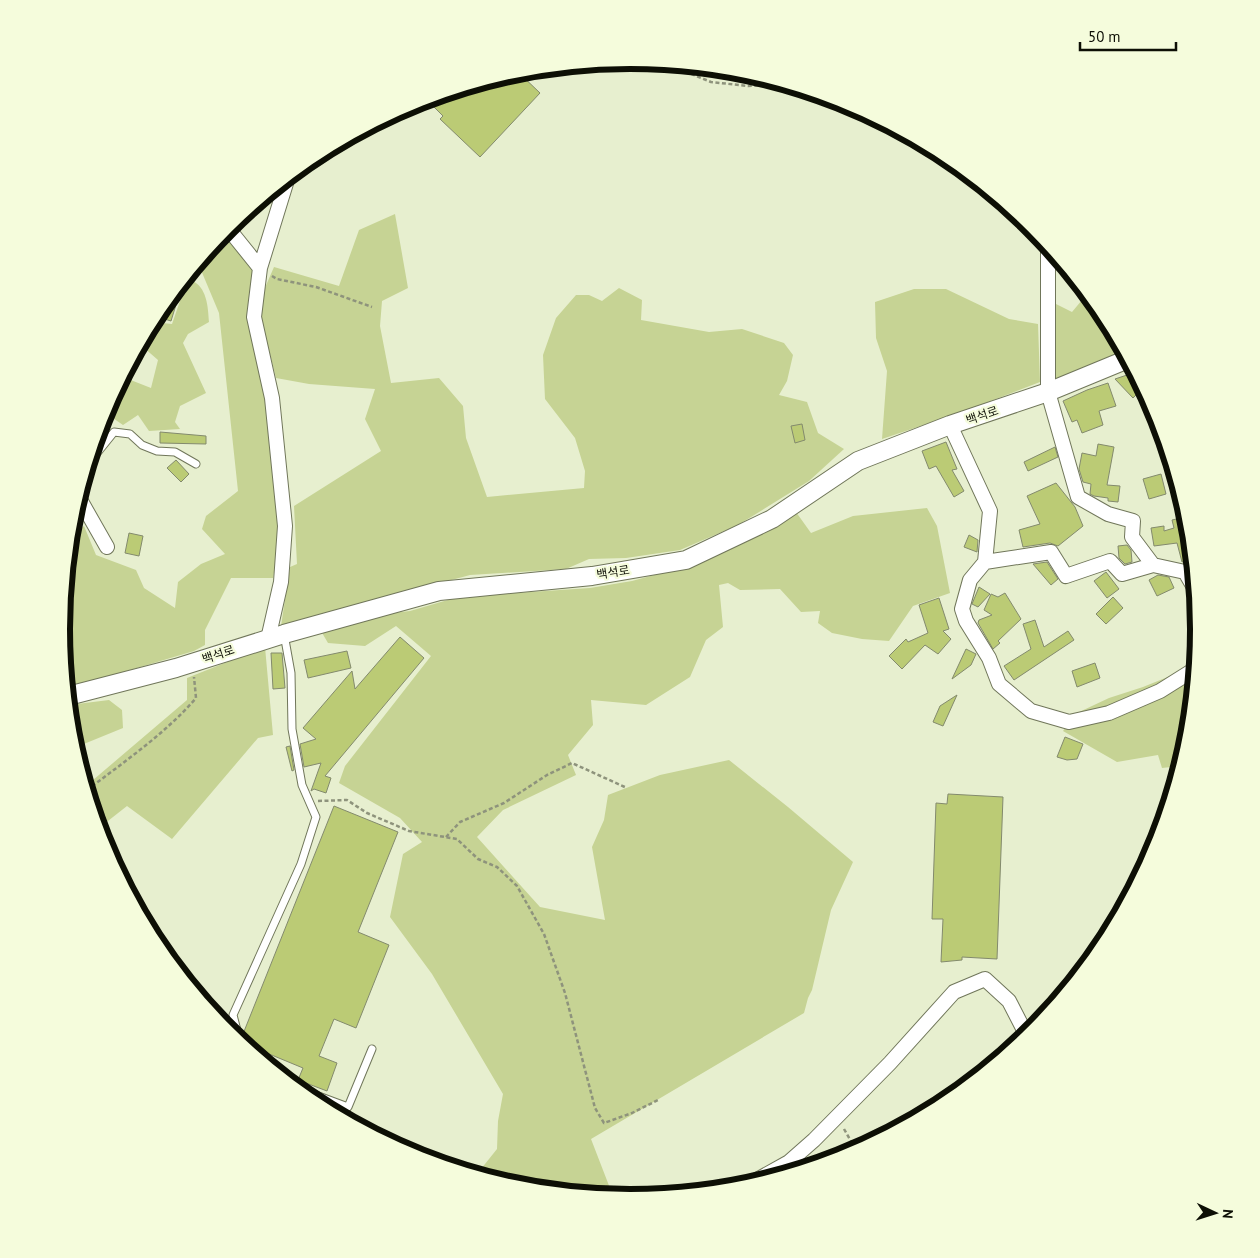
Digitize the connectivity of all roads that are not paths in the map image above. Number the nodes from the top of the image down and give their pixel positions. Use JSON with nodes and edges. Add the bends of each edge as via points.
{"nodes":[{"id":1,"x":284,"y":189,"type":"edge"},
{"id":2,"x":233,"y":234,"type":"edge"},
{"id":3,"x":1048,"y":257,"type":"edge"},
{"id":4,"x":260,"y":268,"type":"junction"},
{"id":5,"x":1122,"y":362,"type":"edge"},
{"id":6,"x":1048,"y":392,"type":"junction"},
{"id":7,"x":950,"y":425,"type":"junction"},
{"id":8,"x":98,"y":451,"type":"edge"},
{"id":9,"x":196,"y":464,"type":"dead end"},
{"id":10,"x":84,"y":507,"type":"edge"},
{"id":11,"x":107,"y":547,"type":"dead end"},
{"id":12,"x":985,"y":562,"type":"junction"},
{"id":13,"x":1153,"y":564,"type":"junction"},
{"id":14,"x":1187,"y":576,"type":"edge"},
{"id":15,"x":276,"y":636,"type":"junction"},
{"id":16,"x":1188,"y":674,"type":"edge"},
{"id":17,"x":74,"y":694,"type":"edge"},
{"id":18,"x":236,"y":1027,"type":"edge"},
{"id":19,"x":1023,"y":1028,"type":"edge"},
{"id":20,"x":372,"y":1048,"type":"dead end"},
{"id":21,"x":324,"y":1098,"type":"edge"},
{"id":22,"x":775,"y":1170,"type":"edge"}],
"edges":[{"from":1,"to":4,"type":"street"},
{"from":2,"to":4,"type":"street"},
{"from":3,"to":6,"type":"street"},
{"from":4,"to":15,"type":"street","via":[[254,317],[272,398],[286,526]]},
{"from":5,"to":6,"type":"street","name":"백석로"},
{"from":6,"to":7,"type":"street","name":"백석로"},
{"from":6,"to":13,"type":"street","via":[[1078,497],[1108,514],[1133,521],[1132,537]]},
{"from":7,"to":12,"type":"street","via":[[990,511]]},
{"from":7,"to":15,"type":"street","name":"백석로","via":[[858,461],[772,520],[686,560],[592,576],[439,591]]},
{"from":8,"to":9,"type":"lane","via":[[114,432],[130,434],[142,445],[158,451],[175,452]]},
{"from":10,"to":11,"type":"street"},
{"from":12,"to":13,"type":"street","via":[[1051,552],[1066,576],[1110,561],[1122,574]]},
{"from":12,"to":16,"type":"street","via":[[970,580],[962,609],[989,658],[999,684],[1031,711],[1069,722],[1109,713],[1160,691]]},
{"from":13,"to":14,"type":"street","via":[[1185,572]]},
{"from":15,"to":17,"type":"street","name":"백석로"},
{"from":15,"to":18,"type":"lane","via":[[291,673],[292,729],[302,785],[316,817],[302,864],[233,1015]]},
{"from":19,"to":22,"type":"street","via":[[1009,1001],[985,978],[954,992],[814,1140]]},
{"from":20,"to":21,"type":"lane","via":[[348,1107]]}]}
